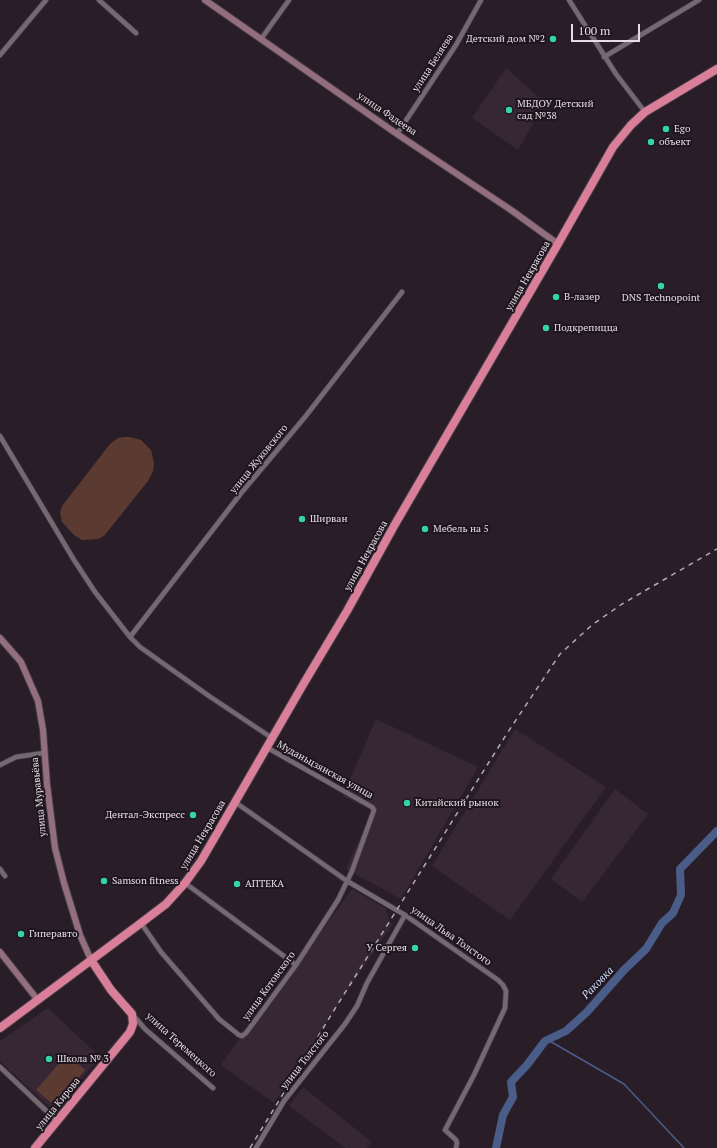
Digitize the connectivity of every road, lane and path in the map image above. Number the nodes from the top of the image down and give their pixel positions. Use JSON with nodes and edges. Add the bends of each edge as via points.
{"nodes":[{"id":1,"x":46,"y":0,"type":"edge"},
{"id":2,"x":99,"y":0,"type":"edge"},
{"id":3,"x":205,"y":0,"type":"edge"},
{"id":4,"x":289,"y":0,"type":"edge"},
{"id":5,"x":481,"y":0,"type":"edge"},
{"id":6,"x":569,"y":0,"type":"edge"},
{"id":7,"x":699,"y":0,"type":"edge"},
{"id":8,"x":136,"y":33,"type":"dead end"},
{"id":9,"x":261,"y":39,"type":"junction"},
{"id":10,"x":0,"y":55,"type":"edge"},
{"id":11,"x":604,"y":57,"type":"junction"},
{"id":12,"x":717,"y":69,"type":"edge"},
{"id":13,"x":645,"y":112,"type":"junction"},
{"id":14,"x":397,"y":134,"type":"junction"},
{"id":15,"x":558,"y":244,"type":"junction"},
{"id":16,"x":402,"y":292,"type":"dead end"},
{"id":17,"x":0,"y":436,"type":"edge"},
{"id":18,"x":130,"y":637,"type":"junction"},
{"id":19,"x":1,"y":641,"type":"edge"},
{"id":20,"x":272,"y":738,"type":"junction"},
{"id":21,"x":266,"y":747,"type":"junction"},
{"id":22,"x":44,"y":753,"type":"junction"},
{"id":23,"x":0,"y":765,"type":"edge"},
{"id":24,"x":235,"y":802,"type":"junction"},
{"id":25,"x":373,"y":809,"type":"joint"},
{"id":26,"x":0,"y":869,"type":"edge"},
{"id":27,"x":5,"y":876,"type":"dead end"},
{"id":28,"x":347,"y":881,"type":"junction"},
{"id":29,"x":185,"y":883,"type":"junction"},
{"id":30,"x":405,"y":915,"type":"junction"},
{"id":31,"x":141,"y":923,"type":"junction"},
{"id":32,"x":0,"y":952,"type":"edge"},
{"id":33,"x":91,"y":960,"type":"junction"},
{"id":34,"x":296,"y":965,"type":"junction"},
{"id":35,"x":37,"y":1000,"type":"junction"},
{"id":36,"x":132,"y":1014,"type":"junction"},
{"id":37,"x":0,"y":1028,"type":"edge"},
{"id":38,"x":0,"y":1067,"type":"edge"},
{"id":39,"x":213,"y":1088,"type":"dead end"},
{"id":40,"x":57,"y":1121,"type":"junction"},
{"id":41,"x":35,"y":1148,"type":"edge"},
{"id":42,"x":256,"y":1148,"type":"edge"},
{"id":43,"x":456,"y":1148,"type":"edge"}],
"edges":[{"from":1,"to":10,"type":"street"},
{"from":2,"to":8,"type":"street"},
{"from":3,"to":9,"type":"main road","name":"улица Фадеева"},
{"from":4,"to":9,"type":"street"},
{"from":5,"to":14,"type":"street","name":"улица Беляева","via":[[456,45]]},
{"from":6,"to":11,"type":"street"},
{"from":7,"to":11,"type":"street"},
{"from":9,"to":14,"type":"main road","name":"улица Фадеева"},
{"from":11,"to":13,"type":"street"},
{"from":12,"to":13,"type":"highway","name":"улица Некрасова"},
{"from":13,"to":15,"type":"highway","name":"улица Некрасова","via":[[613,147]]},
{"from":14,"to":15,"type":"main road","name":"улица Фадеева"},
{"from":15,"to":20,"type":"highway","name":"улица Некрасова"},
{"from":16,"to":18,"type":"street","name":"улица Жуковского"},
{"from":17,"to":18,"type":"street","via":[[74,560]]},
{"from":18,"to":20,"type":"street","via":[[140,647]]},
{"from":19,"to":22,"type":"main road","name":"улица Муравьёва","via":[[21,662],[38,701]]},
{"from":20,"to":21,"type":"highway","name":"улица Некрасова"},
{"from":21,"to":24,"type":"highway","name":"улица Некрасова"},
{"from":21,"to":25,"type":"street","name":"Муданьцзянская улица"},
{"from":22,"to":23,"type":"street","via":[[16,757]]},
{"from":22,"to":33,"type":"main road","name":"улица Муравьёва","via":[[55,848],[80,935]]},
{"from":24,"to":28,"type":"street","name":"улица Льва Толстого"},
{"from":24,"to":29,"type":"highway","name":"улица Некрасова","via":[[201,861]]},
{"from":25,"to":28,"type":"street","name":"улица Котовского"},
{"from":26,"to":27,"type":"street"},
{"from":28,"to":30,"type":"street","name":"улица Льва Толстого"},
{"from":28,"to":34,"type":"street","name":"улица Котовского","via":[[338,900]]},
{"from":29,"to":31,"type":"highway","name":"улица Некрасова","via":[[166,904]]},
{"from":29,"to":34,"type":"street"},
{"from":30,"to":42,"type":"street","name":"улица Толстого","via":[[357,1006],[284,1101]]},
{"from":30,"to":43,"type":"street","name":"улица Льва Толстого","via":[[498,980],[506,991],[505,1008],[445,1130],[456,1140]]},
{"from":31,"to":33,"type":"highway","name":"улица Некрасова"},
{"from":31,"to":34,"type":"street","name":"улица Котовского","via":[[161,952],[219,1019],[242,1036]]},
{"from":32,"to":35,"type":"main road"},
{"from":33,"to":35,"type":"highway","name":"улица Некрасова"},
{"from":33,"to":36,"type":"highway","name":"улица Теремецкого","via":[[111,990]]},
{"from":35,"to":37,"type":"highway","name":"улица Некрасова"},
{"from":36,"to":39,"type":"street","name":"улица Теремецкого","via":[[145,1029]]},
{"from":36,"to":40,"type":"highway","name":"улица Кирова","via":[[133,1024],[130,1032]]},
{"from":38,"to":40,"type":"street"},
{"from":40,"to":41,"type":"highway","name":"улица Кирова"}]}
